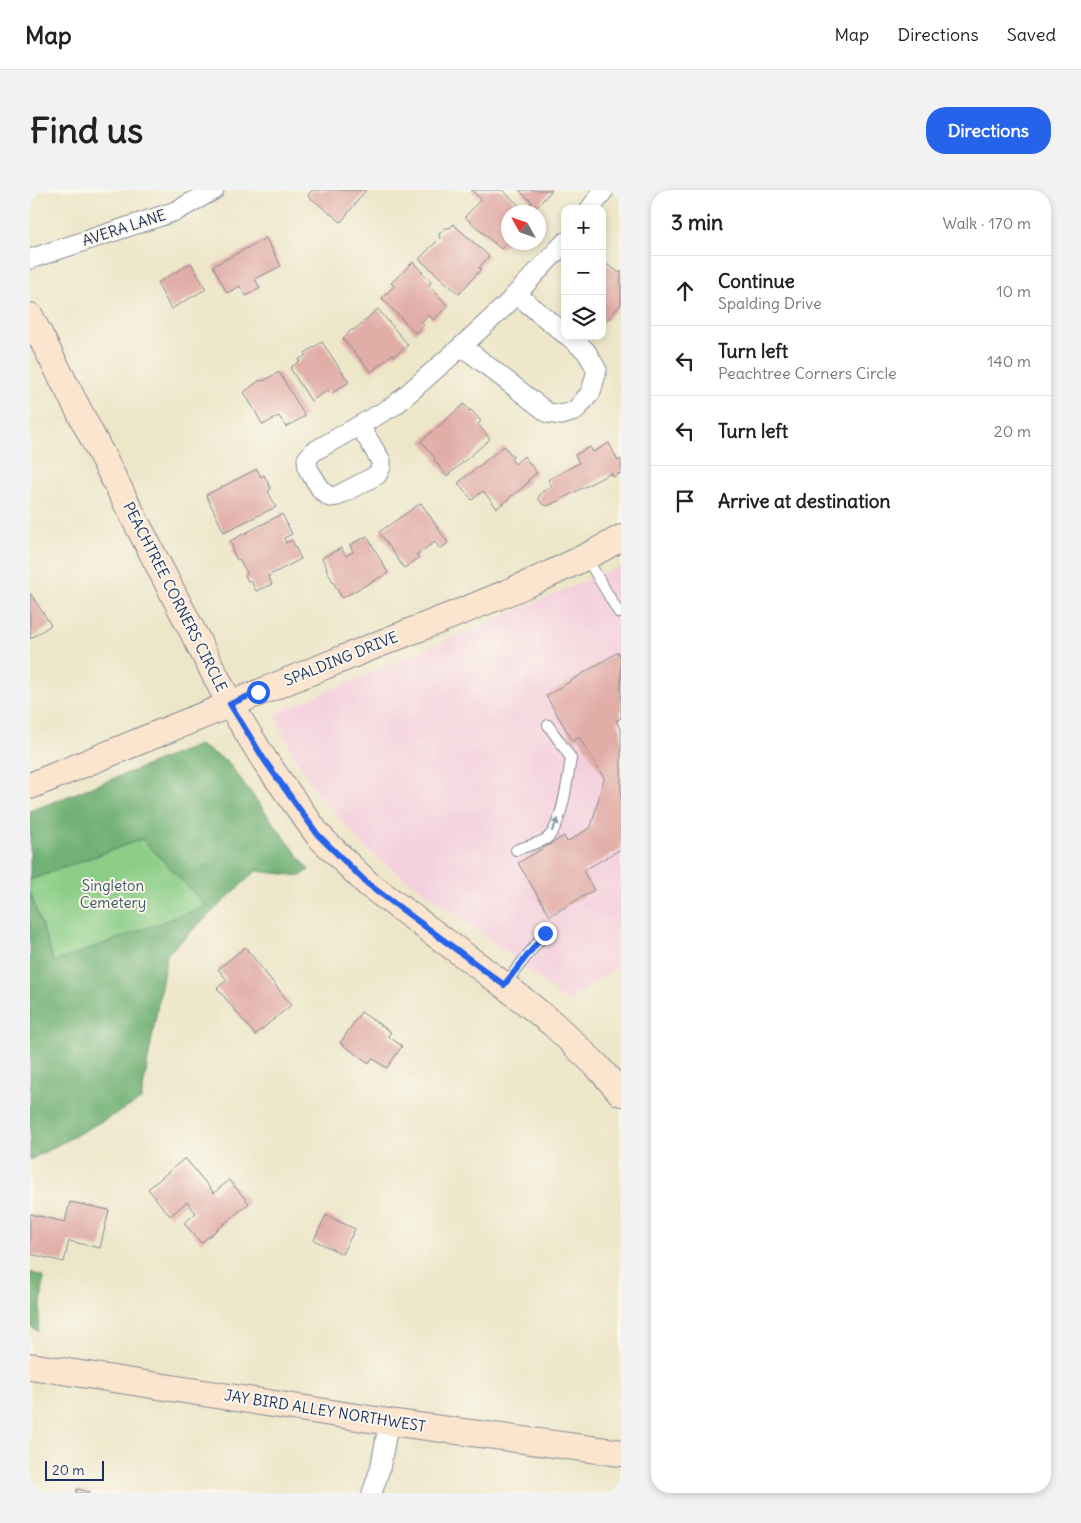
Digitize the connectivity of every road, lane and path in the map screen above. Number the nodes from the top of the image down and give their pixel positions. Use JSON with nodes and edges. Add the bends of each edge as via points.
{"nodes":[{"id":1,"x":214,"y":190,"type":"edge"},
{"id":2,"x":604,"y":190,"type":"edge"},
{"id":3,"x":593,"y":205,"type":"edge"},
{"id":4,"x":561,"y":246,"type":"edge"},
{"id":5,"x":30,"y":259,"type":"edge"},
{"id":6,"x":516,"y":294,"type":"junction"},
{"id":7,"x":30,"y":316,"type":"edge"},
{"id":8,"x":561,"y":331,"type":"edge"},
{"id":9,"x":572,"y":340,"type":"edge"},
{"id":10,"x":462,"y":346,"type":"junction"},
{"id":11,"x":360,"y":426,"type":"dead end"},
{"id":12,"x":621,"y":538,"type":"edge"},
{"id":13,"x":586,"y":557,"type":"junction"},
{"id":14,"x":619,"y":614,"type":"dead end"},
{"id":15,"x":230,"y":704,"type":"junction"},
{"id":16,"x":548,"y":725,"type":"dead end"},
{"id":17,"x":30,"y":786,"type":"edge"},
{"id":18,"x":516,"y":850,"type":"dead end"},
{"id":19,"x":545,"y":933,"type":"dead end"},
{"id":20,"x":504,"y":985,"type":"junction"},
{"id":21,"x":621,"y":1093,"type":"edge"},
{"id":22,"x":30,"y":1366,"type":"edge"},
{"id":23,"x":389,"y":1422,"type":"junction"},
{"id":24,"x":621,"y":1453,"type":"edge"},
{"id":25,"x":372,"y":1493,"type":"edge"}],
"edges":[{"from":1,"to":5,"type":"street","name":"AVERA LANE","via":[[176,211]]},
{"from":2,"to":3,"type":"street"},
{"from":4,"to":6,"type":"street"},
{"from":6,"to":8,"type":"street"},
{"from":6,"to":10,"type":"street"},
{"from":7,"to":15,"type":"street","name":"PEACHTREE CORNERS CIRCLE"},
{"from":9,"to":10,"type":"street","via":[[586,351],[597,370],[591,392],[575,410],[562,415],[548,413]]},
{"from":10,"to":11,"type":"street","via":[[395,405]]},
{"from":12,"to":13,"type":"street","name":"SPALDING DRIVE"},
{"from":13,"to":14,"type":"lane"},
{"from":13,"to":15,"type":"street","name":"SPALDING DRIVE"},
{"from":15,"to":17,"type":"street","name":"SPALDING DRIVE"},
{"from":15,"to":20,"type":"street","name":"PEACHTREE CORNERS CIRCLE","via":[[265,761],[318,835],[368,884]]},
{"from":18,"to":16,"type":"lane","one_way":true,"via":[[547,838],[558,825],[571,758]]},
{"from":19,"to":20,"type":"lane"},
{"from":20,"to":21,"type":"street","name":"PEACHTREE CORNERS CIRCLE","via":[[554,1024]]},
{"from":22,"to":23,"type":"street","name":"JAY BIRD ALLEY NORTHWEST"},
{"from":23,"to":24,"type":"street","name":"JAY BIRD ALLEY NORTHWEST"},
{"from":23,"to":25,"type":"street"}]}
